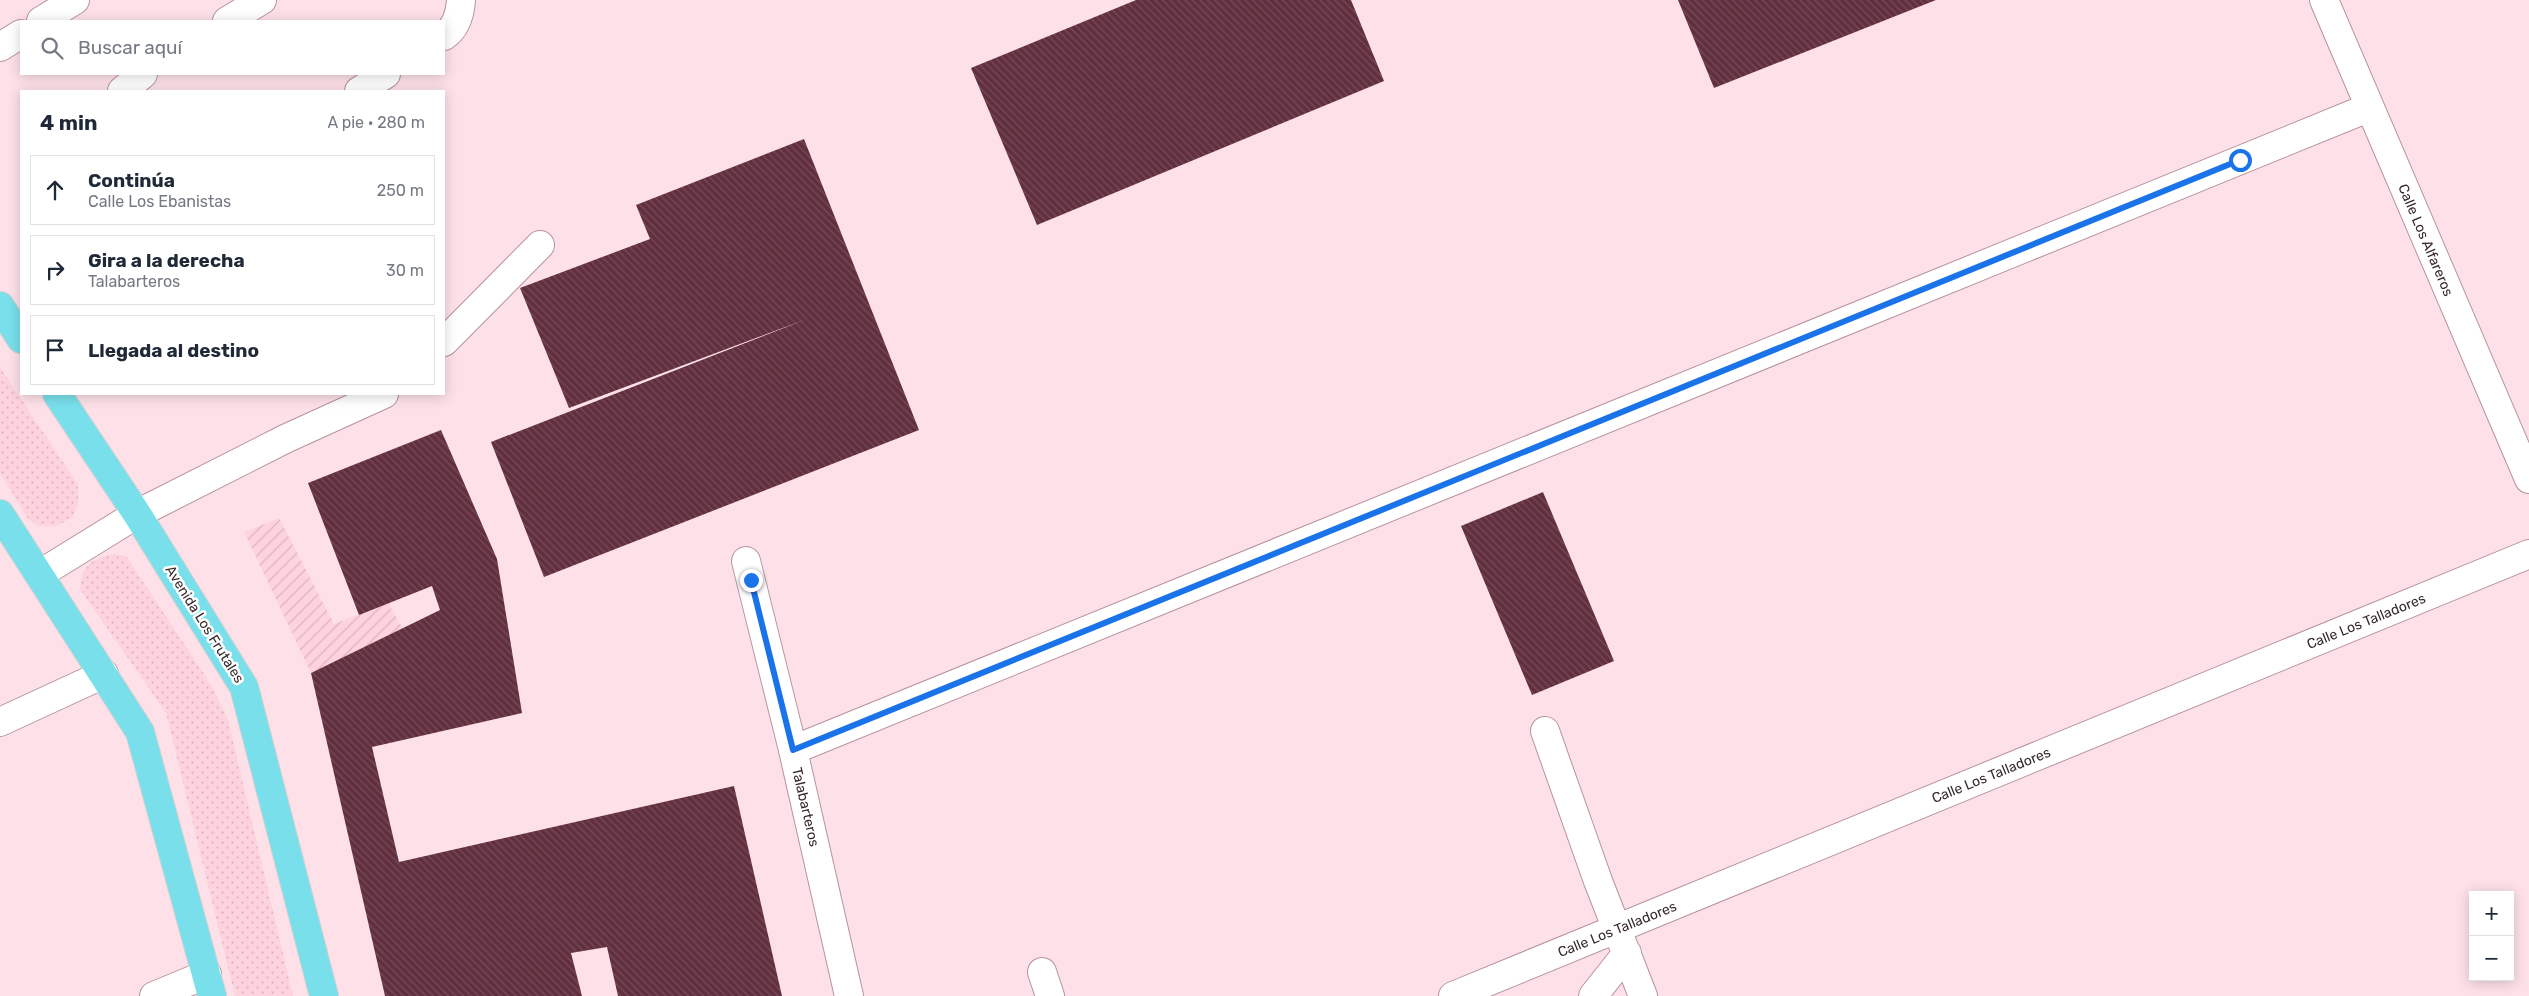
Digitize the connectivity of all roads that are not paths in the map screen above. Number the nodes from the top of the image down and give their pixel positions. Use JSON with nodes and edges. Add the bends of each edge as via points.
{"nodes":[{"id":1,"x":75,"y":0,"type":"edge"},
{"id":2,"x":262,"y":0,"type":"edge"},
{"id":3,"x":461,"y":0,"type":"edge"},
{"id":4,"x":2324,"y":0,"type":"edge"},
{"id":5,"x":44,"y":20,"type":"edge"},
{"id":6,"x":229,"y":20,"type":"edge"},
{"id":7,"x":20,"y":35,"type":"edge"},
{"id":8,"x":445,"y":35,"type":"edge"},
{"id":9,"x":0,"y":47,"type":"edge"},
{"id":10,"x":142,"y":75,"type":"edge"},
{"id":11,"x":384,"y":75,"type":"edge"},
{"id":12,"x":123,"y":90,"type":"edge"},
{"id":13,"x":361,"y":90,"type":"edge"},
{"id":14,"x":2368,"y":108,"type":"junction"},
{"id":15,"x":540,"y":245,"type":"dead end"},
{"id":16,"x":445,"y":341,"type":"edge"},
{"id":17,"x":58,"y":395,"type":"edge"},
{"id":18,"x":382,"y":395,"type":"edge"},
{"id":19,"x":2529,"y":479,"type":"edge"},
{"id":20,"x":0,"y":514,"type":"edge"},
{"id":21,"x":137,"y":514,"type":"junction"},
{"id":22,"x":2529,"y":554,"type":"edge"},
{"id":23,"x":746,"y":561,"type":"dead end"},
{"id":24,"x":40,"y":574,"type":"junction"},
{"id":25,"x":104,"y":674,"type":"junction"},
{"id":26,"x":0,"y":722,"type":"edge"},
{"id":27,"x":1545,"y":731,"type":"dead end"},
{"id":28,"x":793,"y":750,"type":"junction"},
{"id":29,"x":1622,"y":941,"type":"junction"},
{"id":30,"x":209,"y":985,"type":"edge"},
{"id":31,"x":1464,"y":994,"type":"edge"},
{"id":32,"x":154,"y":996,"type":"edge"},
{"id":33,"x":324,"y":996,"type":"edge"},
{"id":34,"x":849,"y":996,"type":"edge"},
{"id":35,"x":1594,"y":996,"type":"edge"},
{"id":36,"x":1643,"y":996,"type":"edge"}],
"edges":[{"from":1,"to":5,"type":"street"},
{"from":2,"to":6,"type":"street"},
{"from":3,"to":8,"type":"street","via":[[460,13],[452,31]]},
{"from":4,"to":14,"type":"street","name":"Calle Los Alfareros"},
{"from":7,"to":9,"type":"street"},
{"from":10,"to":12,"type":"street"},
{"from":11,"to":13,"type":"street"},
{"from":14,"to":19,"type":"street","name":"Calle Los Alfareros"},
{"from":14,"to":28,"type":"street"},
{"from":15,"to":16,"type":"street"},
{"from":17,"to":21,"type":"main road","name":"Avenida Los Frutales"},
{"from":18,"to":21,"type":"street"},
{"from":20,"to":24,"type":"main road"},
{"from":21,"to":24,"type":"street"},
{"from":21,"to":33,"type":"main road","name":"Avenida Los Frutales","via":[[244,687]]},
{"from":22,"to":29,"type":"street","name":"Calle Los Talladores"},
{"from":23,"to":28,"type":"street","name":"Talabarteros"},
{"from":24,"to":25,"type":"main road"},
{"from":25,"to":26,"type":"street"},
{"from":25,"to":30,"type":"main road","via":[[140,732]]},
{"from":27,"to":29,"type":"street"},
{"from":28,"to":34,"type":"street","name":"Talabarteros"},
{"from":29,"to":31,"type":"street","name":"Calle Los Talladores"},
{"from":29,"to":35,"type":"street"},
{"from":29,"to":36,"type":"street"},
{"from":30,"to":32,"type":"street"}]}
